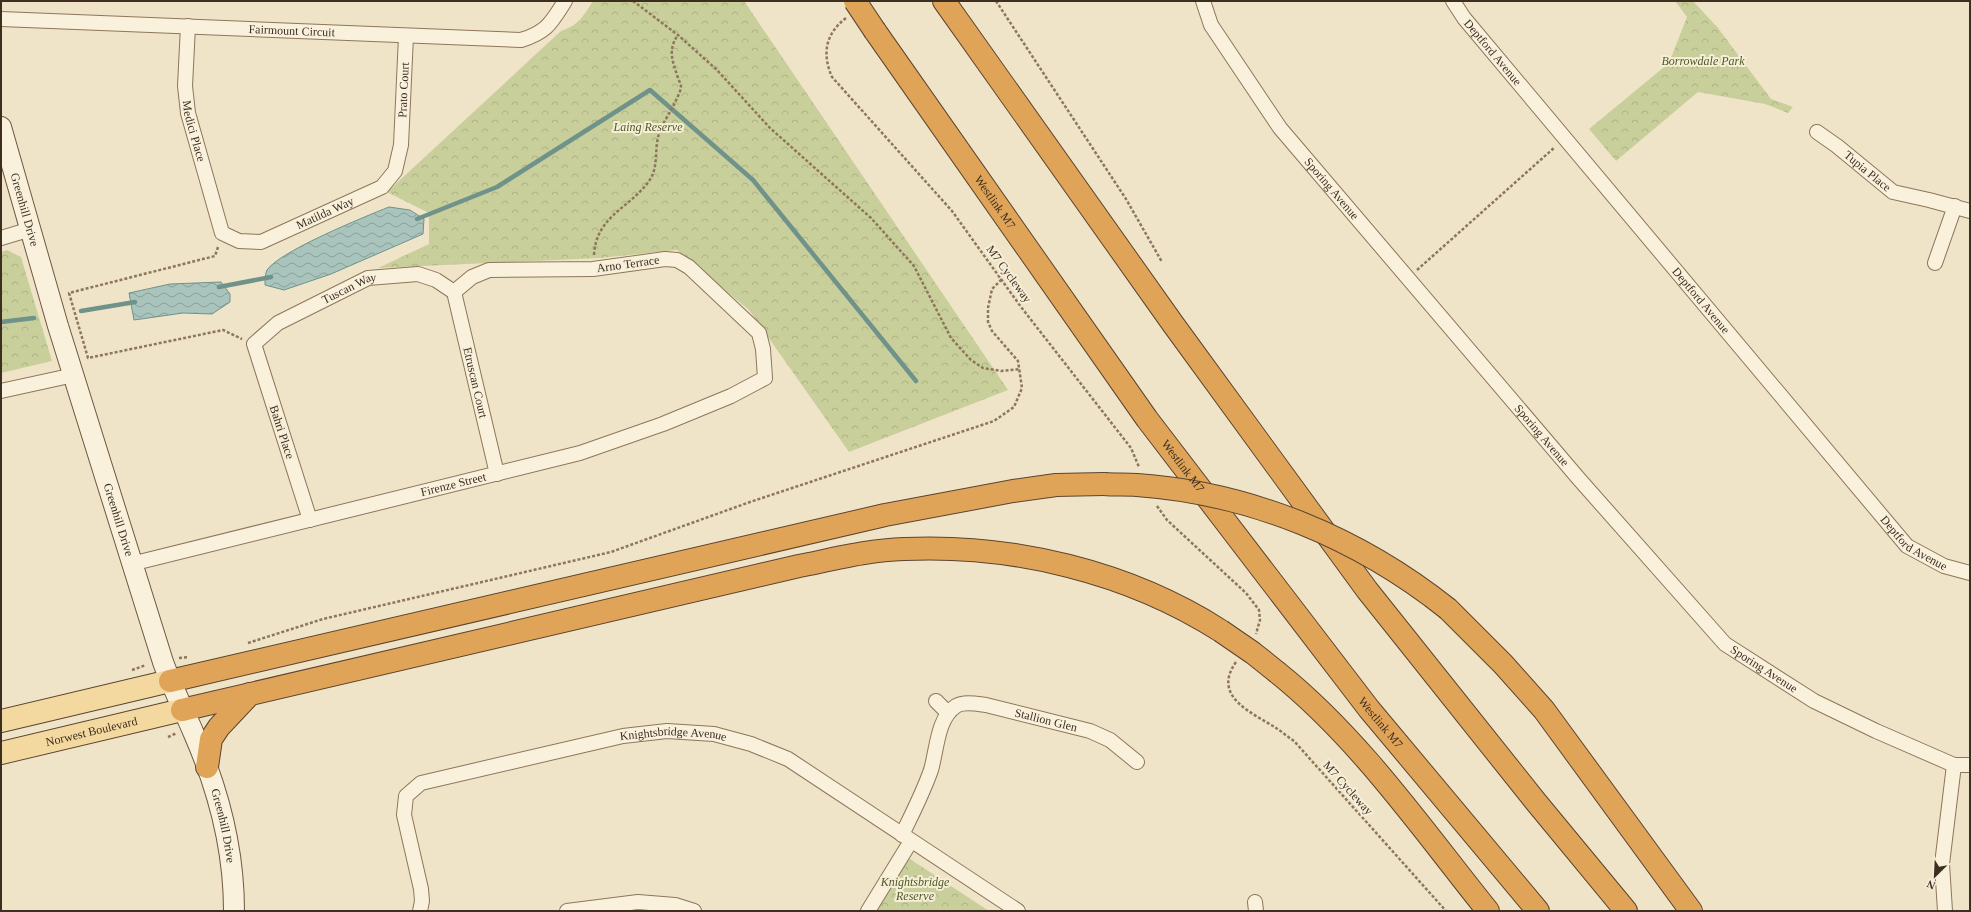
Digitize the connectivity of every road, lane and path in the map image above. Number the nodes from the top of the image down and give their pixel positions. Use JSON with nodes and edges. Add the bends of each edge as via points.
{"nodes":[{"id":1,"x":564,"y":1,"type":"edge"},
{"id":2,"x":632,"y":1,"type":"edge"},
{"id":3,"x":944,"y":1,"type":"edge"},
{"id":4,"x":996,"y":1,"type":"edge"},
{"id":5,"x":1203,"y":1,"type":"edge"},
{"id":6,"x":1453,"y":1,"type":"edge"},
{"id":7,"x":851,"y":9,"type":"edge"},
{"id":8,"x":1,"y":19,"type":"edge"},
{"id":9,"x":188,"y":26,"type":"junction"},
{"id":10,"x":406,"y":36,"type":"junction"},
{"id":11,"x":678,"y":36,"type":"junction"},
{"id":12,"x":1,"y":127,"type":"edge"},
{"id":13,"x":1817,"y":132,"type":"dead end"},
{"id":14,"x":1565,"y":138,"type":"junction"},
{"id":15,"x":401,"y":145,"type":"joint"},
{"id":16,"x":1955,"y":206,"type":"junction"},
{"id":17,"x":1970,"y":212,"type":"edge"},
{"id":18,"x":31,"y":229,"type":"junction"},
{"id":19,"x":222,"y":233,"type":"junction"},
{"id":20,"x":1,"y":238,"type":"edge"},
{"id":21,"x":1162,"y":262,"type":"dead end"},
{"id":22,"x":1935,"y":263,"type":"dead end"},
{"id":23,"x":594,"y":269,"type":"junction"},
{"id":24,"x":1408,"y":278,"type":"junction"},
{"id":25,"x":1002,"y":279,"type":"junction"},
{"id":26,"x":454,"y":292,"type":"junction"},
{"id":27,"x":254,"y":344,"type":"junction"},
{"id":28,"x":1020,"y":369,"type":"junction"},
{"id":29,"x":74,"y":375,"type":"junction"},
{"id":30,"x":765,"y":378,"type":"joint"},
{"id":31,"x":1,"y":391,"type":"edge"},
{"id":32,"x":1140,"y":469,"type":"dead end"},
{"id":33,"x":496,"y":474,"type":"junction"},
{"id":34,"x":1155,"y":503,"type":"dead end"},
{"id":35,"x":310,"y":520,"type":"junction"},
{"id":36,"x":131,"y":564,"type":"junction"},
{"id":37,"x":1216,"y":567,"type":"dead end"},
{"id":38,"x":1970,"y":573,"type":"edge"},
{"id":39,"x":244,"y":644,"type":"dead end"},
{"id":40,"x":185,"y":656,"type":"dead end"},
{"id":41,"x":194,"y":658,"type":"dead end"},
{"id":42,"x":170,"y":681,"type":"junction"},
{"id":43,"x":1228,"y":688,"type":"dead end"},
{"id":44,"x":250,"y":694,"type":"junction"},
{"id":45,"x":936,"y":701,"type":"dead end"},
{"id":46,"x":182,"y":710,"type":"junction"},
{"id":47,"x":948,"y":712,"type":"junction"},
{"id":48,"x":1,"y":721,"type":"edge"},
{"id":49,"x":1,"y":753,"type":"edge"},
{"id":50,"x":1137,"y":762,"type":"dead end"},
{"id":51,"x":1954,"y":765,"type":"junction"},
{"id":52,"x":1970,"y":765,"type":"edge"},
{"id":53,"x":207,"y":767,"type":"junction"},
{"id":54,"x":907,"y":838,"type":"junction"},
{"id":55,"x":234,"y":911,"type":"edge"},
{"id":56,"x":420,"y":911,"type":"edge"},
{"id":57,"x":569,"y":911,"type":"edge"},
{"id":58,"x":694,"y":911,"type":"edge"},
{"id":59,"x":868,"y":911,"type":"edge"},
{"id":60,"x":1018,"y":911,"type":"edge"},
{"id":61,"x":1446,"y":911,"type":"edge"},
{"id":62,"x":1488,"y":911,"type":"edge"},
{"id":63,"x":1538,"y":911,"type":"edge"},
{"id":64,"x":1626,"y":911,"type":"edge"},
{"id":65,"x":1691,"y":911,"type":"edge"},
{"id":66,"x":1945,"y":911,"type":"edge"}],
"edges":[{"from":1,"to":10,"type":"street","name":"Fairmount Circuit","via":[[550,23],[537,36],[521,40]]},
{"from":2,"to":11,"type":"path"},
{"from":3,"to":64,"type":"highway","via":[[1136,272],[1367,590]]},
{"from":4,"to":21,"type":"path","via":[[1126,199]]},
{"from":5,"to":24,"type":"street","name":"Sporing Avenue","via":[[1211,25],[1280,128]]},
{"from":6,"to":14,"type":"street","name":"Deptford Avenue","via":[[1464,18]]},
{"from":7,"to":25,"type":"path","name":"M7 Cycleway","via":[[833,30],[828,42],[827,65],[832,77],[940,196]]},
{"from":7,"to":63,"type":"highway","name":"Westlink M7","bridge":true,"via":[[875,31],[1147,419],[1369,709]]},
{"from":8,"to":9,"type":"street","name":"Fairmount Circuit"},
{"from":9,"to":10,"type":"street","name":"Fairmount Circuit"},
{"from":9,"to":19,"type":"street","name":"Medici Place","via":[[185,86],[188,113]]},
{"from":10,"to":15,"type":"street","name":"Prato Court"},
{"from":11,"to":23,"type":"path","via":[[672,42],[671,56],[681,87],[677,100],[658,135],[655,164],[650,180],[603,225],[594,250]]},
{"from":11,"to":28,"type":"path","via":[[717,70],[770,128],[871,218],[914,266],[951,338],[971,360],[983,368],[1001,371]]},
{"from":12,"to":18,"type":"street","name":"Greenhill Drive"},
{"from":13,"to":16,"type":"street","name":"Tupia Place","via":[[1892,192]]},
{"from":14,"to":24,"type":"path"},
{"from":14,"to":38,"type":"street","name":"Deptford Avenue","via":[[1907,546],[1944,566]]},
{"from":15,"to":19,"type":"street","name":"Matilda Way","via":[[395,171],[382,186],[261,242],[239,241]]},
{"from":16,"to":17,"type":"street","name":"Tupia Place"},
{"from":16,"to":22,"type":"street"},
{"from":18,"to":20,"type":"street"},
{"from":18,"to":29,"type":"street","name":"Greenhill Drive"},
{"from":19,"to":27,"type":"path","via":[[215,256],[68,293],[88,358],[223,330]]},
{"from":23,"to":26,"type":"street","name":"Arno Terrace","via":[[489,270],[472,277]]},
{"from":23,"to":30,"type":"street","name":"Arno Terrace","via":[[664,259],[677,260],[690,267],[759,332]]},
{"from":24,"to":51,"type":"street","name":"Sporing Avenue","via":[[1579,479],[1725,644],[1814,701]]},
{"from":25,"to":28,"type":"path","via":[[992,289],[988,322],[992,331],[1013,353]]},
{"from":25,"to":32,"type":"path","name":"M7 Cycleway","via":[[1021,307],[1132,448]]},
{"from":26,"to":27,"type":"street","name":"Tuscan Way","via":[[436,280],[418,274],[368,278],[278,323]]},
{"from":26,"to":33,"type":"street","name":"Etruscan Court"},
{"from":27,"to":35,"type":"street","name":"Bahri Place"},
{"from":28,"to":39,"type":"path","via":[[1022,388],[1014,407],[994,421],[750,502],[611,552],[323,619]]},
{"from":29,"to":31,"type":"street"},
{"from":29,"to":36,"type":"street","name":"Greenhill Drive"},
{"from":30,"to":33,"type":"street","name":"Firenze Street","via":[[731,396],[656,426],[580,453]]},
{"from":33,"to":35,"type":"street","name":"Firenze Street"},
{"from":34,"to":37,"type":"path","via":[[1167,520]]},
{"from":35,"to":36,"type":"street","name":"Firenze Street"},
{"from":36,"to":42,"type":"street","name":"Greenhill Drive"},
{"from":40,"to":41,"type":"path"},
{"from":42,"to":46,"type":"street","name":"Greenhill Drive"},
{"from":42,"to":48,"type":"main road"},
{"from":42,"to":65,"type":"highway","bridge":true,"via":[[885,515],[1056,485],[1137,485],[1178,490],[1237,502],[1280,514],[1315,528],[1402,574],[1448,609],[1544,710]]},
{"from":43,"to":61,"type":"path","name":"M7 Cycleway","via":[[1233,698],[1245,710],[1294,741]]},
{"from":44,"to":46,"type":"highway"},
{"from":44,"to":53,"type":"highway","via":[[218,727],[211,739]]},
{"from":44,"to":62,"type":"highway","bridge":true,"via":[[848,556],[904,549],[967,550],[1029,557],[1092,572],[1151,594],[1199,617],[1253,653],[1307,697],[1372,766]]},
{"from":45,"to":47,"type":"street"},
{"from":46,"to":49,"type":"main road","name":"Norwest Boulevard"},
{"from":46,"to":53,"type":"street","name":"Greenhill Drive"},
{"from":47,"to":50,"type":"street","name":"Stallion Glen","via":[[957,705],[986,705],[1090,730],[1110,740]]},
{"from":47,"to":54,"type":"street"},
{"from":51,"to":52,"type":"street","name":"Sporing Avenue"},
{"from":51,"to":66,"type":"street","via":[[1942,864]]},
{"from":53,"to":55,"type":"street","name":"Greenhill Drive","via":[[222,815],[232,862]]},
{"from":54,"to":56,"type":"street","name":"Knightsbridge Avenue","via":[[788,759],[751,744],[714,734],[667,731],[623,736],[421,783],[406,796],[404,815],[421,889]]},
{"from":54,"to":59,"type":"street"},
{"from":54,"to":60,"type":"street","name":"Knightsbridge Avenue"},
{"from":57,"to":58,"type":"street","via":[[638,902],[675,905]]}]}
